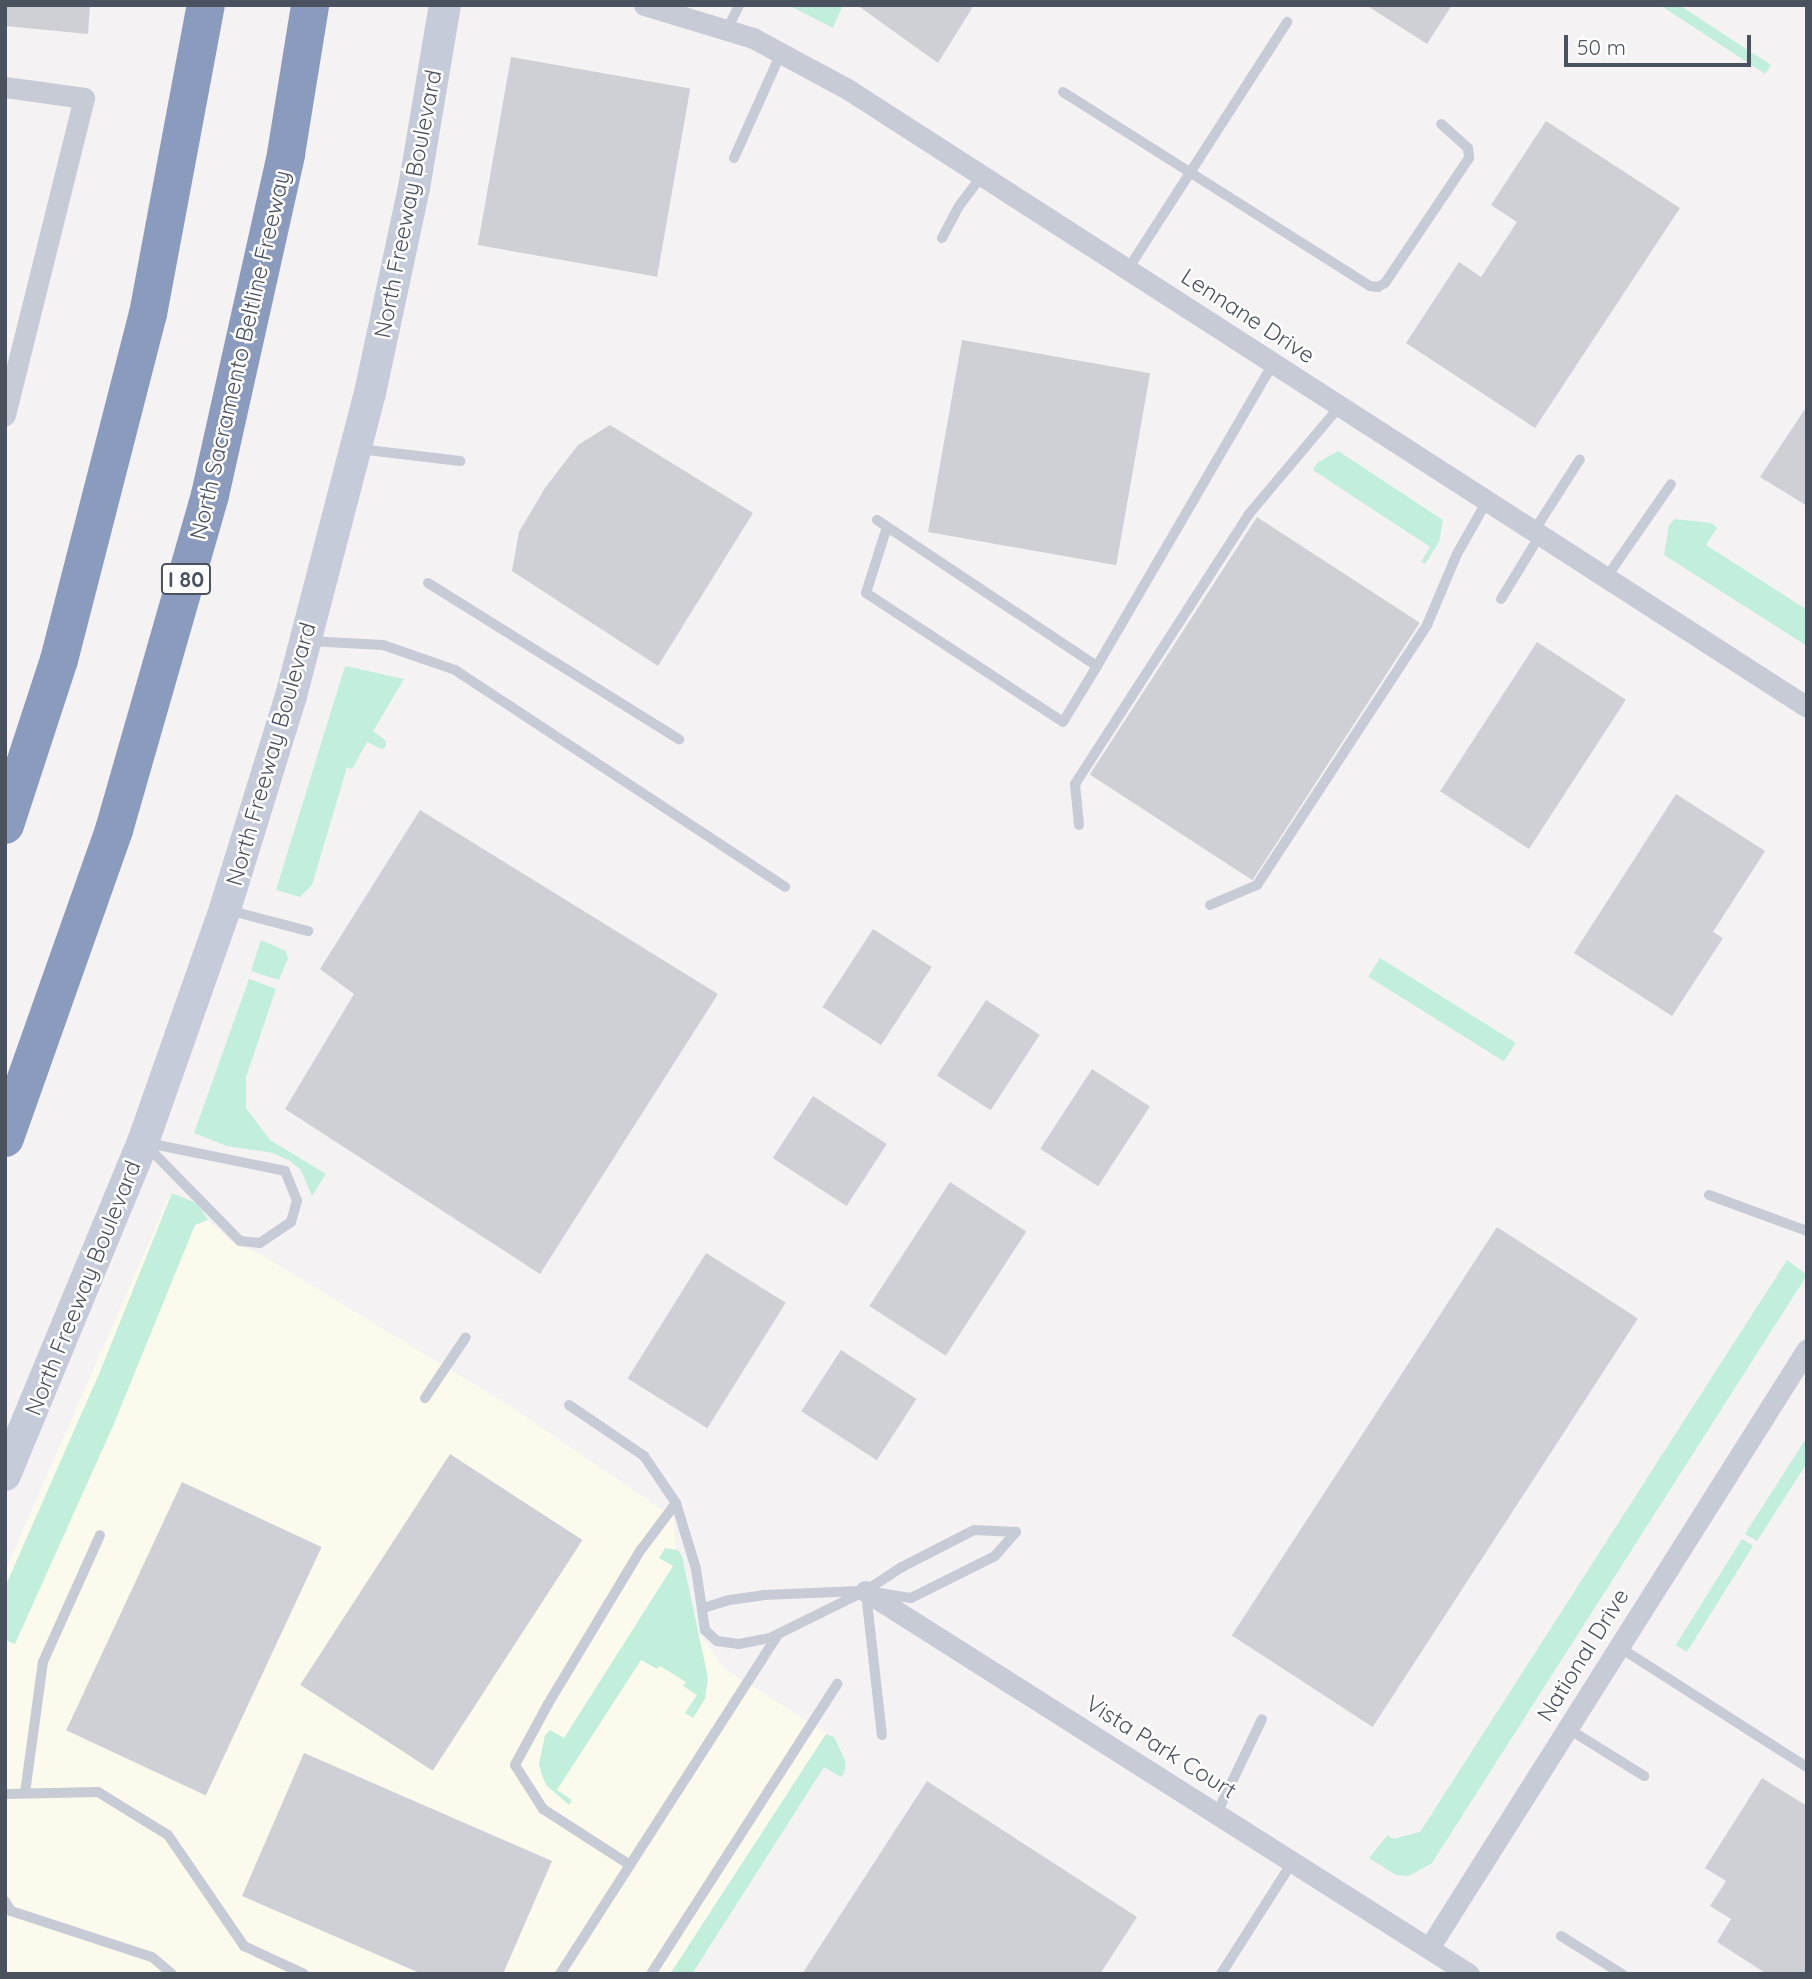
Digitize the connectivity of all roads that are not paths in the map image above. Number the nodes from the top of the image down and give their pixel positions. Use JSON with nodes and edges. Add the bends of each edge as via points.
{"nodes":[{"id":1,"x":206,"y":5,"type":"edge"},
{"id":2,"x":310,"y":5,"type":"edge"},
{"id":3,"x":445,"y":5,"type":"edge"},
{"id":4,"x":644,"y":5,"type":"edge"},
{"id":5,"x":739,"y":5,"type":"edge"},
{"id":6,"x":1287,"y":22,"type":"dead end"},
{"id":7,"x":727,"y":30,"type":"junction"},
{"id":8,"x":781,"y":53,"type":"junction"},
{"id":9,"x":5,"y":87,"type":"edge"},
{"id":10,"x":1063,"y":92,"type":"dead end"},
{"id":11,"x":1441,"y":124,"type":"dead end"},
{"id":12,"x":734,"y":158,"type":"dead end"},
{"id":13,"x":1191,"y":172,"type":"junction"},
{"id":14,"x":982,"y":176,"type":"junction"},
{"id":15,"x":942,"y":238,"type":"dead end"},
{"id":16,"x":1128,"y":269,"type":"junction"},
{"id":17,"x":1273,"y":363,"type":"junction"},
{"id":18,"x":1340,"y":406,"type":"junction"},
{"id":19,"x":5,"y":415,"type":"edge"},
{"id":20,"x":356,"y":449,"type":"junction"},
{"id":21,"x":1580,"y":459,"type":"dead end"},
{"id":22,"x":460,"y":461,"type":"dead end"},
{"id":23,"x":1671,"y":484,"type":"dead end"},
{"id":24,"x":1487,"y":501,"type":"junction"},
{"id":25,"x":1537,"y":533,"type":"junction"},
{"id":26,"x":1606,"y":578,"type":"junction"},
{"id":27,"x":428,"y":583,"type":"dead end"},
{"id":28,"x":1501,"y":599,"type":"dead end"},
{"id":29,"x":305,"y":641,"type":"junction"},
{"id":30,"x":1097,"y":666,"type":"junction"},
{"id":31,"x":1806,"y":704,"type":"edge"},
{"id":32,"x":679,"y":739,"type":"dead end"},
{"id":33,"x":5,"y":825,"type":"edge"},
{"id":34,"x":1079,"y":825,"type":"dead end"},
{"id":35,"x":785,"y":887,"type":"dead end"},
{"id":36,"x":1210,"y":905,"type":"dead end"},
{"id":37,"x":225,"y":909,"type":"junction"},
{"id":38,"x":307,"y":931,"type":"dead end"},
{"id":39,"x":5,"y":1138,"type":"edge"},
{"id":40,"x":143,"y":1142,"type":"junction"},
{"id":41,"x":1709,"y":1195,"type":"dead end"},
{"id":42,"x":1807,"y":1231,"type":"edge"},
{"id":43,"x":466,"y":1337,"type":"dead end"},
{"id":44,"x":1807,"y":1349,"type":"edge"},
{"id":45,"x":425,"y":1398,"type":"dead end"},
{"id":46,"x":569,"y":1405,"type":"dead end"},
{"id":47,"x":5,"y":1475,"type":"edge"},
{"id":48,"x":676,"y":1503,"type":"junction"},
{"id":49,"x":100,"y":1535,"type":"dead end"},
{"id":50,"x":865,"y":1591,"type":"junction"},
{"id":51,"x":703,"y":1608,"type":"junction"},
{"id":52,"x":780,"y":1633,"type":"junction"},
{"id":53,"x":1619,"y":1647,"type":"junction"},
{"id":54,"x":837,"y":1684,"type":"dead end"},
{"id":55,"x":1262,"y":1719,"type":"dead end"},
{"id":56,"x":1567,"y":1728,"type":"junction"},
{"id":57,"x":882,"y":1735,"type":"dead end"},
{"id":58,"x":1807,"y":1768,"type":"edge"},
{"id":59,"x":1644,"y":1776,"type":"dead end"},
{"id":60,"x":25,"y":1793,"type":"junction"},
{"id":61,"x":5,"y":1794,"type":"edge"},
{"id":62,"x":1217,"y":1814,"type":"junction"},
{"id":63,"x":1293,"y":1861,"type":"junction"},
{"id":64,"x":630,"y":1865,"type":"junction"},
{"id":65,"x":5,"y":1901,"type":"edge"},
{"id":66,"x":1562,"y":1936,"type":"dead end"},
{"id":67,"x":1429,"y":1948,"type":"junction"},
{"id":68,"x":172,"y":1974,"type":"edge"},
{"id":69,"x":304,"y":1974,"type":"edge"},
{"id":70,"x":560,"y":1974,"type":"edge"},
{"id":71,"x":651,"y":1974,"type":"edge"},
{"id":72,"x":1221,"y":1974,"type":"edge"},
{"id":73,"x":1469,"y":1974,"type":"edge"},
{"id":74,"x":1622,"y":1974,"type":"edge"}],
"edges":[{"from":1,"to":33,"type":"highway","via":[[148,314],[59,660]]},
{"from":2,"to":39,"type":"highway","name":"North Sacramento Beltline Freeway","number":"I 80","via":[[286,154],[211,495],[114,830]]},
{"from":3,"to":20,"type":"street","name":"North Freeway Boulevard","via":[[414,188]]},
{"from":4,"to":7,"type":"street","name":"Lennane Drive"},
{"from":5,"to":7,"type":"lane"},
{"from":6,"to":13,"type":"lane"},
{"from":7,"to":8,"type":"street","name":"Lennane Drive"},
{"from":8,"to":12,"type":"lane"},
{"from":8,"to":14,"type":"street","name":"Lennane Drive","via":[[849,90]]},
{"from":9,"to":19,"type":"street","via":[[83,99]]},
{"from":10,"to":13,"type":"lane"},
{"from":11,"to":13,"type":"lane","via":[[1468,148],[1469,158],[1378,287]]},
{"from":13,"to":16,"type":"lane"},
{"from":14,"to":15,"type":"lane","via":[[959,205]]},
{"from":14,"to":16,"type":"street","name":"Lennane Drive"},
{"from":16,"to":17,"type":"street","name":"Lennane Drive"},
{"from":17,"to":18,"type":"street","name":"Lennane Drive"},
{"from":17,"to":30,"type":"lane"},
{"from":18,"to":24,"type":"street","name":"Lennane Drive"},
{"from":18,"to":34,"type":"lane","via":[[1249,514],[1075,784]]},
{"from":20,"to":22,"type":"lane"},
{"from":20,"to":29,"type":"street","name":"North Freeway Boulevard"},
{"from":21,"to":25,"type":"lane"},
{"from":23,"to":26,"type":"lane"},
{"from":24,"to":25,"type":"street","name":"Lennane Drive"},
{"from":24,"to":36,"type":"lane","via":[[1457,554],[1427,625],[1257,885]]},
{"from":25,"to":26,"type":"street","name":"Lennane Drive"},
{"from":25,"to":28,"type":"lane"},
{"from":26,"to":31,"type":"street","name":"Lennane Drive"},
{"from":27,"to":32,"type":"lane"},
{"from":29,"to":35,"type":"lane","via":[[383,645],[455,670]]},
{"from":29,"to":37,"type":"street","name":"North Freeway Boulevard"},
{"from":30,"to":30,"type":"lane","via":[[1063,722],[866,593],[882,524]]},
{"from":37,"to":38,"type":"lane"},
{"from":37,"to":40,"type":"street","name":"North Freeway Boulevard"},
{"from":40,"to":40,"type":"lane","via":[[240,1241],[260,1243],[291,1222],[297,1201],[285,1171]]},
{"from":40,"to":47,"type":"street","name":"North Freeway Boulevard"},
{"from":41,"to":42,"type":"lane"},
{"from":43,"to":45,"type":"lane"},
{"from":44,"to":53,"type":"street","name":"National Drive"},
{"from":46,"to":48,"type":"lane","via":[[644,1456]]},
{"from":48,"to":51,"type":"lane"},
{"from":48,"to":64,"type":"lane","via":[[640,1551],[515,1765],[543,1809]]},
{"from":49,"to":60,"type":"lane","via":[[43,1662]]},
{"from":50,"to":50,"type":"lane","via":[[911,1598],[995,1556],[1016,1532],[974,1530]]},
{"from":50,"to":51,"type":"lane","via":[[764,1595]]},
{"from":50,"to":52,"type":"lane"},
{"from":50,"to":57,"type":"lane"},
{"from":50,"to":62,"type":"street","name":"Vista Park Court"},
{"from":51,"to":52,"type":"lane","via":[[705,1630],[717,1641],[739,1644]]},
{"from":52,"to":64,"type":"lane"},
{"from":53,"to":56,"type":"street","name":"National Drive"},
{"from":53,"to":58,"type":"lane"},
{"from":54,"to":71,"type":"lane"},
{"from":55,"to":62,"type":"lane"},
{"from":56,"to":59,"type":"lane"},
{"from":56,"to":67,"type":"street","name":"National Drive"},
{"from":60,"to":61,"type":"lane"},
{"from":60,"to":69,"type":"lane","via":[[98,1792],[168,1835],[244,1946]]},
{"from":62,"to":63,"type":"street","name":"Vista Park Court"},
{"from":63,"to":67,"type":"street","name":"Vista Park Court"},
{"from":63,"to":72,"type":"lane"},
{"from":64,"to":70,"type":"lane"},
{"from":65,"to":68,"type":"lane","via":[[11,1911],[152,1957]]},
{"from":66,"to":74,"type":"lane"},
{"from":67,"to":73,"type":"street"}]}
